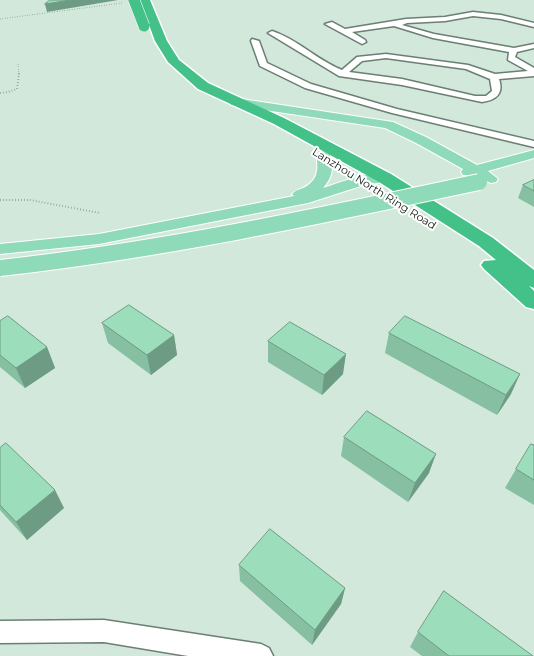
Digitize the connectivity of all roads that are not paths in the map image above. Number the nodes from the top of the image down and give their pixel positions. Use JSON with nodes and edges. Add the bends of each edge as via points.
{"nodes":[{"id":1,"x":145,"y":0,"type":"edge"},
{"id":2,"x":132,"y":1,"type":"edge"},
{"id":3,"x":399,"y":23,"type":"junction"},
{"id":4,"x":329,"y":24,"type":"dead end"},
{"id":5,"x":534,"y":25,"type":"edge"},
{"id":6,"x":150,"y":26,"type":"junction"},
{"id":7,"x":345,"y":31,"type":"junction"},
{"id":8,"x":272,"y":33,"type":"dead end"},
{"id":9,"x":255,"y":41,"type":"dead end"},
{"id":10,"x":362,"y":42,"type":"dead end"},
{"id":11,"x":534,"y":46,"type":"edge"},
{"id":12,"x":514,"y":50,"type":"junction"},
{"id":13,"x":534,"y":72,"type":"edge"},
{"id":14,"x":342,"y":74,"type":"junction"},
{"id":15,"x":494,"y":77,"type":"junction"},
{"id":16,"x":236,"y":102,"type":"junction"},
{"id":17,"x":534,"y":144,"type":"edge"},
{"id":18,"x":534,"y":154,"type":"edge"},
{"id":19,"x":323,"y":155,"type":"junction"},
{"id":20,"x":534,"y":165,"type":"edge"},
{"id":21,"x":478,"y":176,"type":"junction"},
{"id":22,"x":385,"y":178,"type":"junction"},
{"id":23,"x":362,"y":182,"type":"junction"},
{"id":24,"x":0,"y":242,"type":"edge"},
{"id":25,"x":0,"y":249,"type":"edge"},
{"id":26,"x":0,"y":255,"type":"edge"},
{"id":27,"x":0,"y":268,"type":"edge"},
{"id":28,"x":534,"y":280,"type":"edge"},
{"id":29,"x":534,"y":302,"type":"edge"},
{"id":30,"x":0,"y":632,"type":"edge"},
{"id":31,"x":261,"y":656,"type":"edge"}],
"edges":[{"from":1,"to":6,"type":"highway","name":"Lanzhou North Ring Road"},
{"from":2,"to":6,"type":"highway","name":"Lanzhou North Ring Road","bridge":true},
{"from":3,"to":5,"type":"street","via":[[473,14]]},
{"from":3,"to":7,"type":"street"},
{"from":3,"to":12,"type":"street","via":[[400,27],[412,31]]},
{"from":4,"to":7,"type":"street"},
{"from":6,"to":16,"type":"highway","name":"Lanzhou North Ring Road","via":[[174,62],[203,86]]},
{"from":6,"to":19,"type":"highway","name":"Lanzhou North Ring Road","via":[[148,40],[166,68],[233,111]]},
{"from":7,"to":10,"type":"street"},
{"from":8,"to":14,"type":"street","via":[[289,40]]},
{"from":9,"to":17,"type":"street","via":[[263,64],[308,86]]},
{"from":11,"to":12,"type":"street"},
{"from":12,"to":13,"type":"street","via":[[511,58]]},
{"from":13,"to":15,"type":"street"},
{"from":14,"to":15,"type":"street","via":[[360,59],[386,56],[468,67]]},
{"from":14,"to":15,"type":"street","via":[[403,82],[483,100],[498,91]]},
{"from":16,"to":21,"type":"main road","via":[[388,125],[421,140]]},
{"from":16,"to":22,"type":"highway","name":"Lanzhou North Ring Road","via":[[279,121]]},
{"from":18,"to":21,"type":"main road"},
{"from":19,"to":23,"type":"highway","name":"Lanzhou North Ring Road"},
{"from":19,"to":24,"type":"main road","via":[[327,165],[325,175],[317,185],[303,193],[98,232]]},
{"from":20,"to":21,"type":"main road"},
{"from":21,"to":26,"type":"main road","via":[[74,249]]},
{"from":21,"to":27,"type":"main road","bridge":true,"via":[[193,242],[75,261]]},
{"from":22,"to":23,"type":"main road"},
{"from":22,"to":28,"type":"highway","name":"Lanzhou North Ring Road","via":[[486,242]]},
{"from":23,"to":25,"type":"main road","via":[[308,198],[99,239]]},
{"from":23,"to":29,"type":"highway","name":"Lanzhou North Ring Road","via":[[475,251]]},
{"from":30,"to":31,"type":"street","via":[[104,631]]}]}
